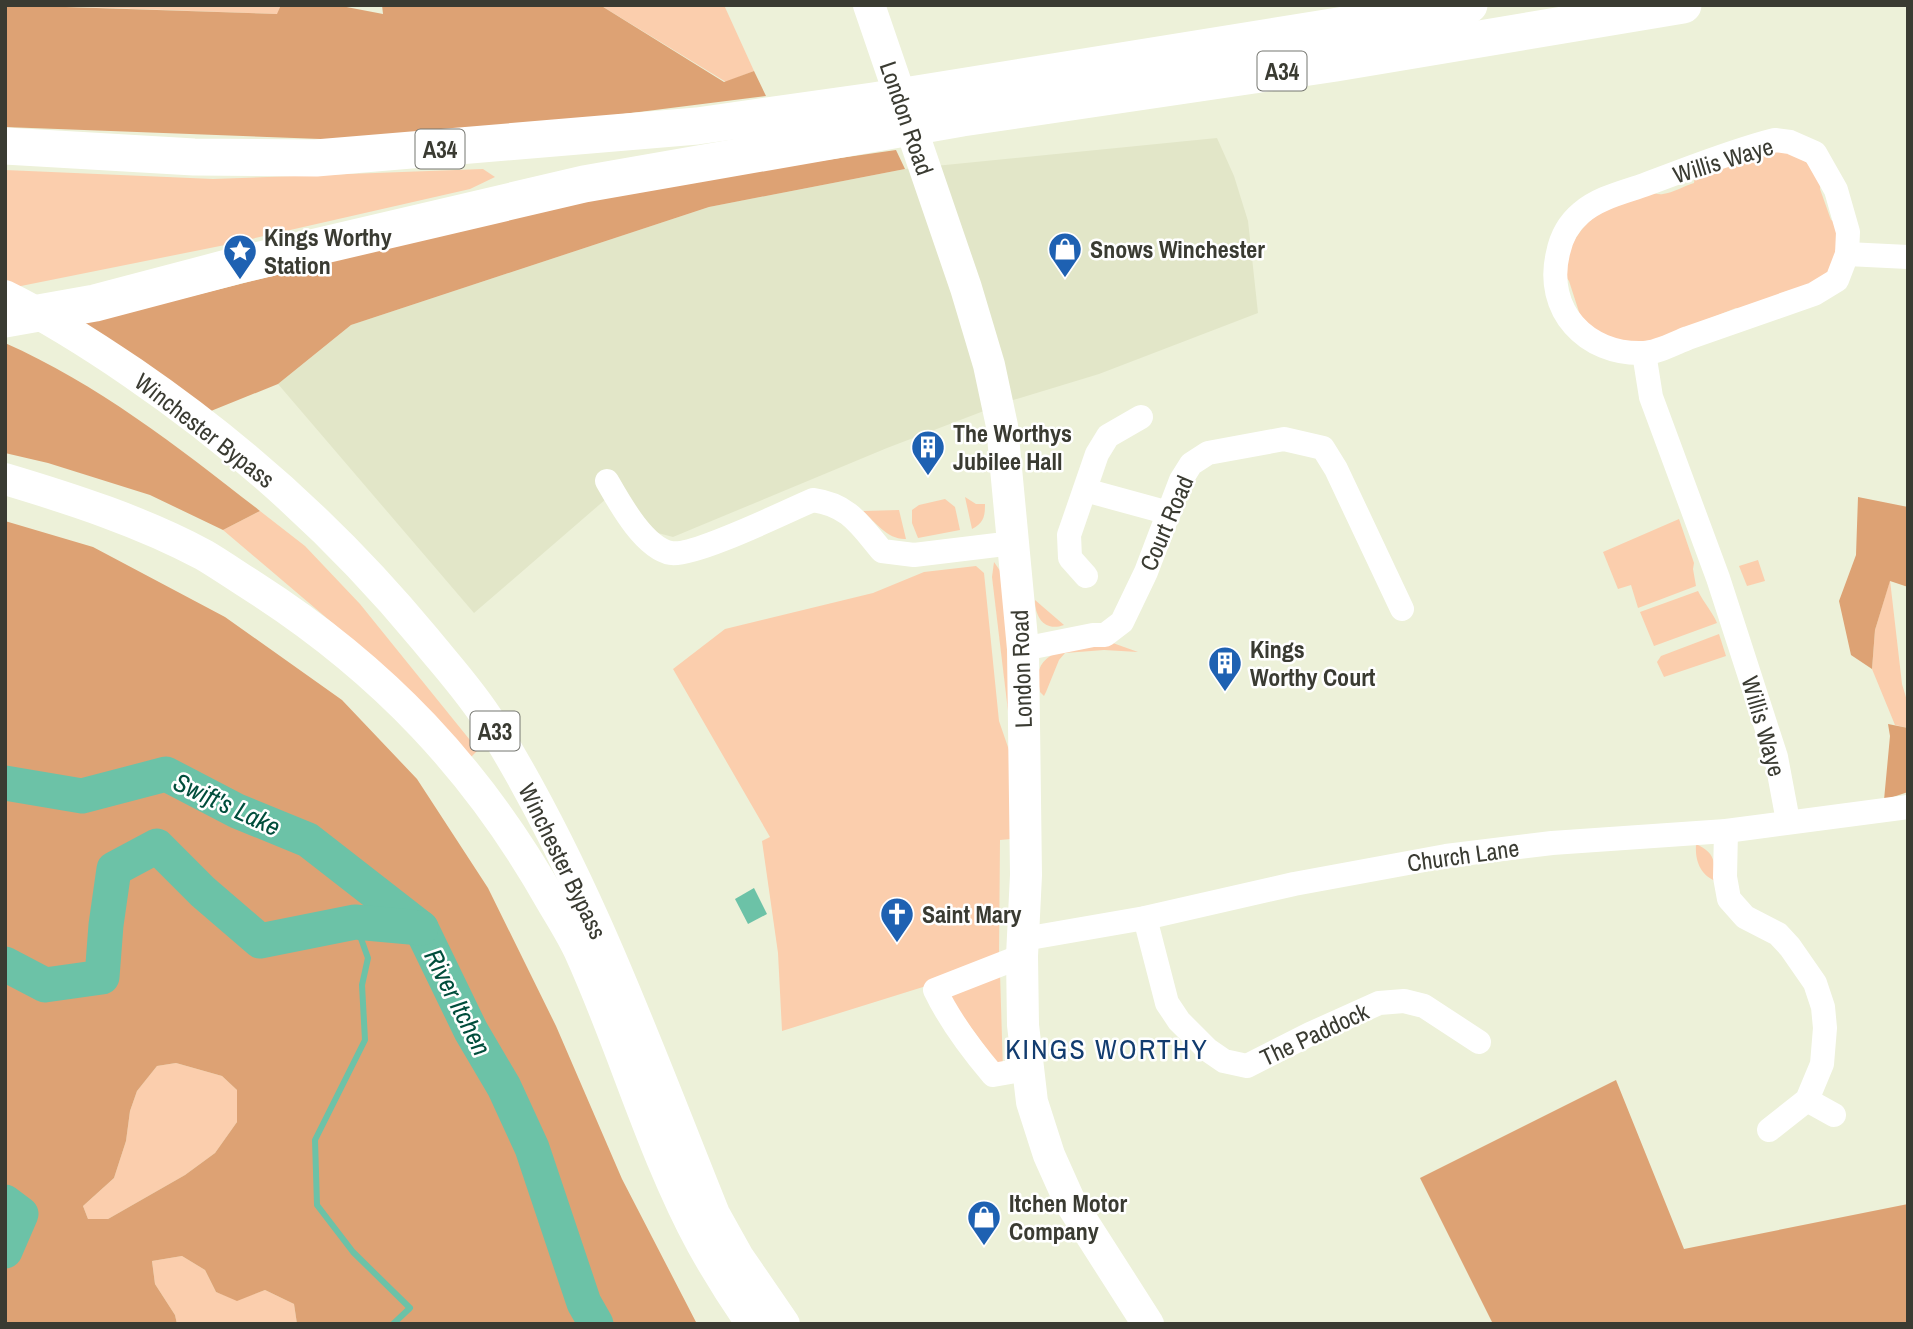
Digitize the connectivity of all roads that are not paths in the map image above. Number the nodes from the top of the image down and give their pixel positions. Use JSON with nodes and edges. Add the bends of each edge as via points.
{"nodes":[{"id":1,"x":869,"y":5,"type":"edge"},
{"id":2,"x":1469,"y":5,"type":"edge"},
{"id":3,"x":1683,"y":5,"type":"edge"},
{"id":4,"x":957,"y":102,"type":"junction"},
{"id":5,"x":877,"y":117,"type":"junction"},
{"id":6,"x":5,"y":146,"type":"edge"},
{"id":7,"x":1847,"y":254,"type":"junction"},
{"id":8,"x":1908,"y":257,"type":"edge"},
{"id":9,"x":5,"y":296,"type":"edge"},
{"id":10,"x":5,"y":319,"type":"edge"},
{"id":11,"x":1644,"y":353,"type":"junction"},
{"id":12,"x":1141,"y":417,"type":"dead end"},
{"id":13,"x":5,"y":479,"type":"edge"},
{"id":14,"x":607,"y":481,"type":"dead end"},
{"id":15,"x":1085,"y":491,"type":"junction"},
{"id":16,"x":1169,"y":513,"type":"junction"},
{"id":17,"x":1013,"y":543,"type":"junction"},
{"id":18,"x":1086,"y":576,"type":"dead end"},
{"id":19,"x":1402,"y":609,"type":"dead end"},
{"id":20,"x":1023,"y":649,"type":"junction"},
{"id":21,"x":1908,"y":807,"type":"edge"},
{"id":22,"x":1788,"y":821,"type":"junction"},
{"id":23,"x":1726,"y":831,"type":"junction"},
{"id":24,"x":1145,"y":918,"type":"junction"},
{"id":25,"x":1023,"y":948,"type":"junction"},
{"id":26,"x":1479,"y":1042,"type":"dead end"},
{"id":27,"x":1027,"y":1069,"type":"junction"},
{"id":28,"x":1807,"y":1100,"type":"junction"},
{"id":29,"x":1834,"y":1115,"type":"dead end"},
{"id":30,"x":1769,"y":1130,"type":"dead end"},
{"id":31,"x":752,"y":1324,"type":"edge"},
{"id":32,"x":784,"y":1324,"type":"edge"},
{"id":33,"x":1147,"y":1324,"type":"edge"}],
"edges":[{"from":1,"to":17,"type":"main road","name":"London Road","via":[[989,365],[1002,426]]},
{"from":2,"to":4,"type":"highway","number":"A34"},
{"from":3,"to":4,"type":"highway","number":"A34","via":[[1336,63]]},
{"from":4,"to":5,"type":"highway","number":"A34"},
{"from":5,"to":6,"type":"highway","number":"A34","via":[[697,126],[316,158],[194,157]]},
{"from":5,"to":10,"type":"highway","number":"A34","via":[[95,303]]},
{"from":7,"to":8,"type":"street"},
{"from":7,"to":11,"type":"street","name":"Willis Waye","via":[[1837,280],[1814,294]]},
{"from":7,"to":11,"type":"street","name":"Willis Waye","via":[[1849,232],[1836,190],[1815,153],[1790,142],[1750,146],[1606,199],[1582,212],[1567,229],[1559,246],[1555,287],[1565,316],[1593,342]]},
{"from":9,"to":32,"type":"main road","name":"Winchester Bypass","number":"A33","via":[[46,316],[193,414],[303,507],[366,570],[467,690],[496,732],[569,865],[714,1214]]},
{"from":11,"to":22,"type":"street","name":"Willis Waye","via":[[1651,397],[1718,578],[1776,757]]},
{"from":12,"to":15,"type":"street","via":[[1108,436]]},
{"from":13,"to":31,"type":"main road","name":"Winchester Bypass","number":"A33","via":[[123,519],[205,556],[298,615],[357,661],[423,724],[488,800],[579,951],[667,1170],[701,1242]]},
{"from":14,"to":17,"type":"street","via":[[639,529],[671,553],[716,542],[813,500],[830,502],[848,512],[882,551],[890,553],[914,555]]},
{"from":15,"to":16,"type":"street"},
{"from":15,"to":18,"type":"street","via":[[1069,535],[1070,558]]},
{"from":16,"to":19,"type":"street","name":"Court Road","via":[[1191,464],[1208,453],[1284,439],[1323,448]]},
{"from":16,"to":20,"type":"street","name":"Court Road","via":[[1122,622],[1105,635]]},
{"from":17,"to":20,"type":"main road","name":"London Road"},
{"from":20,"to":25,"type":"main road","name":"London Road"},
{"from":21,"to":22,"type":"street","name":"Church Lane"},
{"from":22,"to":23,"type":"street","name":"Church Lane"},
{"from":23,"to":24,"type":"street","name":"Church Lane","via":[[1552,843],[1446,856]]},
{"from":23,"to":28,"type":"street","via":[[1729,899],[1745,917],[1778,934],[1790,947],[1815,983],[1823,1007],[1822,1064]]},
{"from":24,"to":25,"type":"street","name":"Church Lane"},
{"from":24,"to":26,"type":"street","name":"The Paddock","via":[[1167,1003],[1179,1021],[1224,1061],[1247,1066],[1379,1003],[1404,1001],[1424,1006]]},
{"from":25,"to":27,"type":"main road","name":"London Road"},
{"from":25,"to":27,"type":"street","name":"Church Lane","via":[[935,990],[970,1048],[993,1075]]},
{"from":27,"to":33,"type":"main road","name":"London Road","via":[[1049,1155],[1070,1202]]},
{"from":28,"to":29,"type":"street"},
{"from":28,"to":30,"type":"street"}]}
